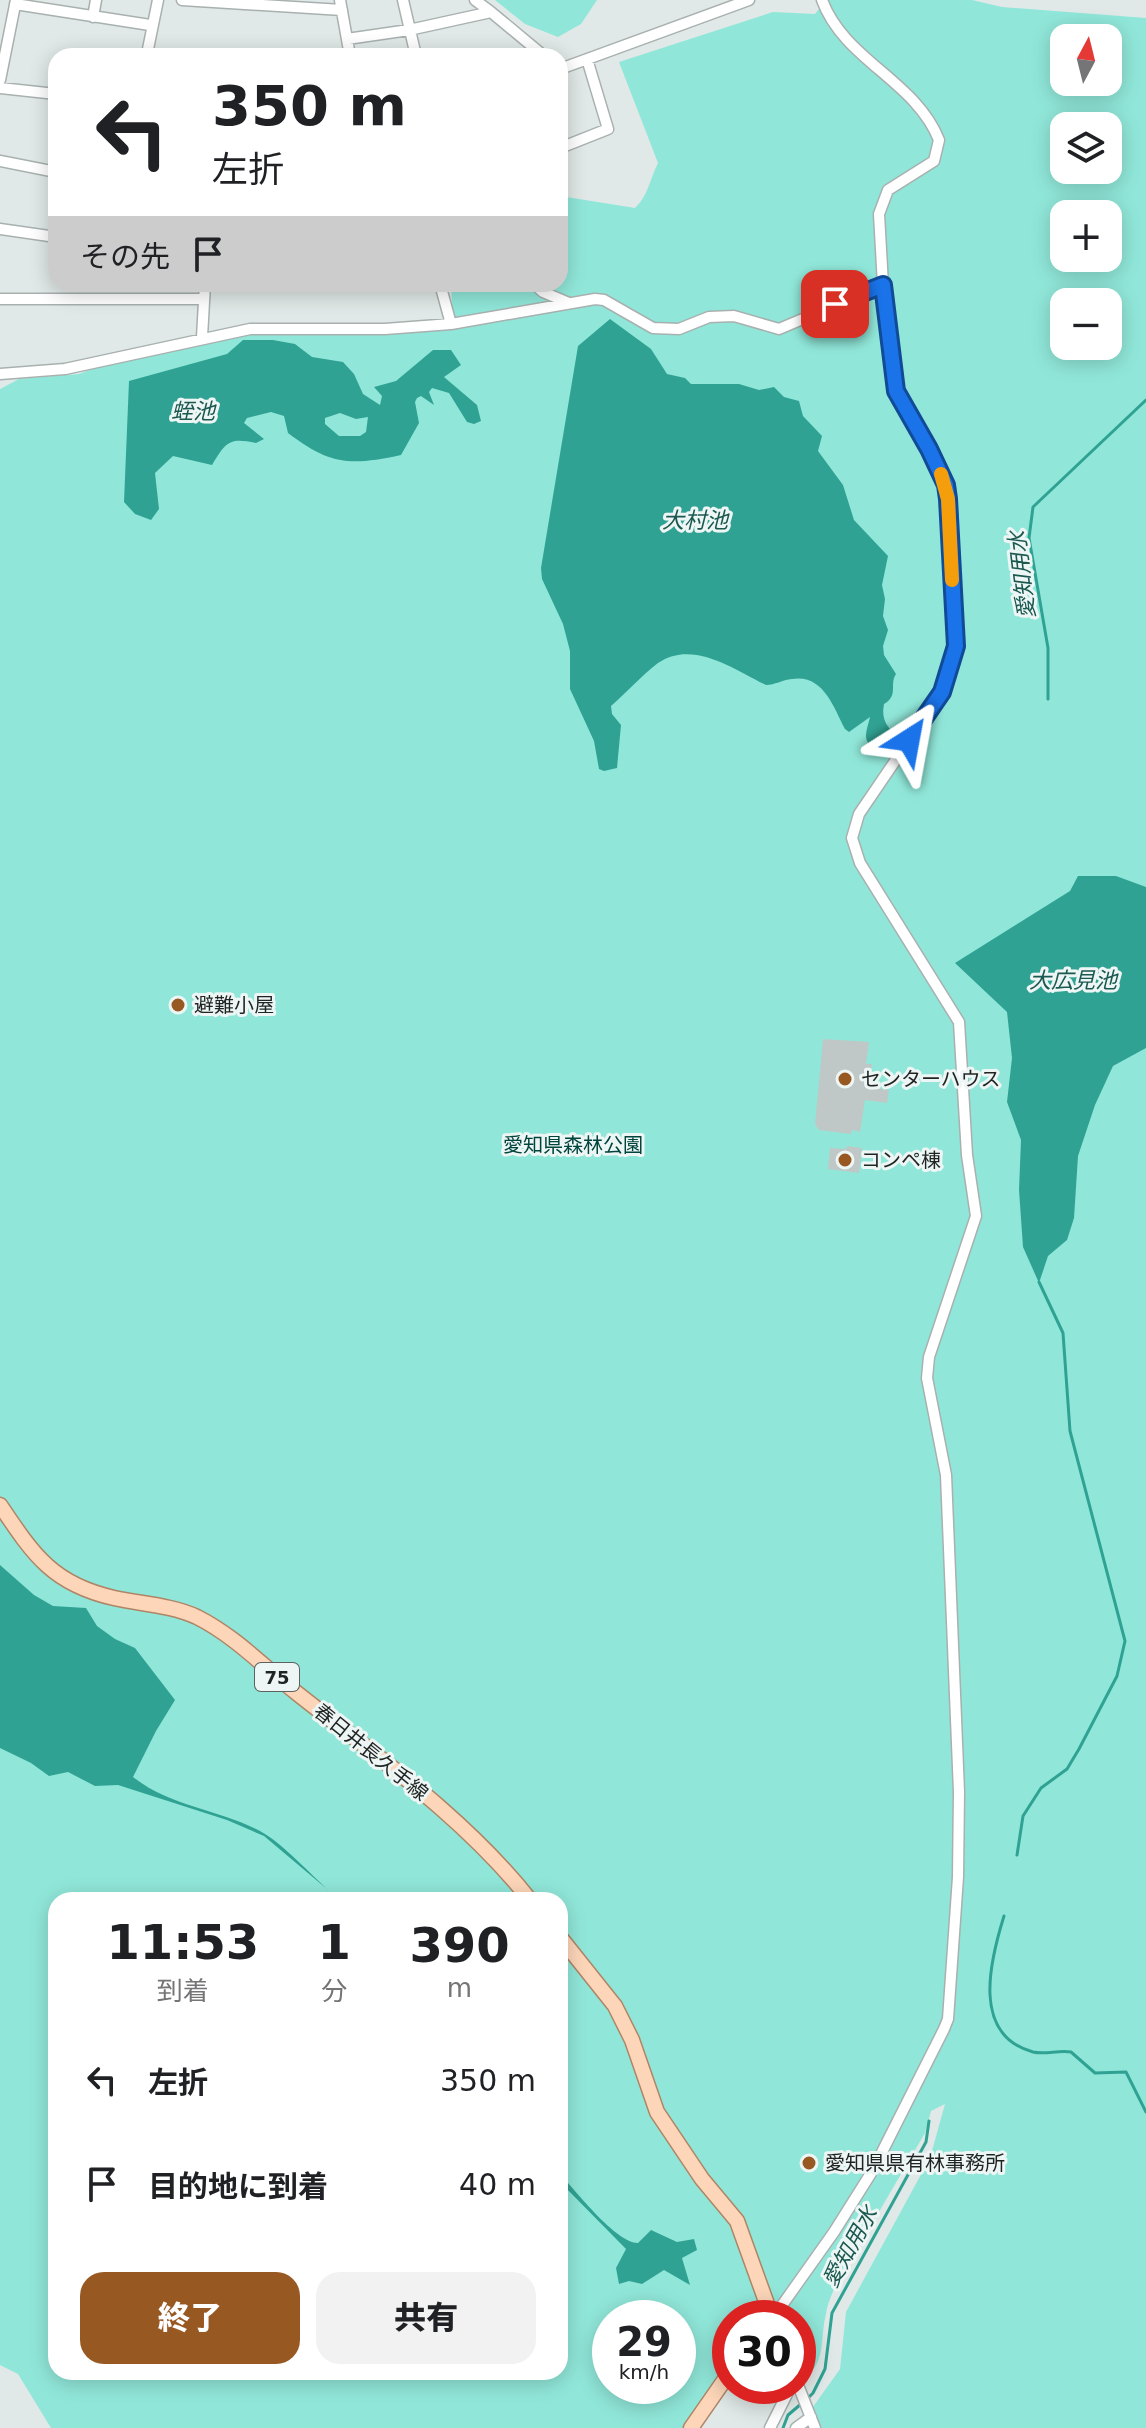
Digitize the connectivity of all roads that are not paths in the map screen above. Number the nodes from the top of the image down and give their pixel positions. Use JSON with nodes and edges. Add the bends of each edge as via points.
{"nodes":[{"id":1,"x":96,"y":0,"type":"edge"},
{"id":2,"x":158,"y":0,"type":"edge"},
{"id":3,"x":182,"y":0,"type":"edge"},
{"id":4,"x":403,"y":0,"type":"edge"},
{"id":5,"x":475,"y":0,"type":"edge"},
{"id":6,"x":749,"y":0,"type":"edge"},
{"id":7,"x":822,"y":0,"type":"edge"},
{"id":8,"x":15,"y":2,"type":"edge"},
{"id":9,"x":341,"y":5,"type":"edge"},
{"id":10,"x":491,"y":12,"type":"junction"},
{"id":11,"x":93,"y":17,"type":"junction"},
{"id":12,"x":150,"y":25,"type":"junction"},
{"id":13,"x":409,"y":30,"type":"junction"},
{"id":14,"x":347,"y":39,"type":"junction"},
{"id":15,"x":147,"y":48,"type":"edge"},
{"id":16,"x":349,"y":48,"type":"edge"},
{"id":17,"x":414,"y":48,"type":"edge"},
{"id":18,"x":534,"y":48,"type":"edge"},
{"id":19,"x":587,"y":59,"type":"junction"},
{"id":20,"x":568,"y":66,"type":"edge"},
{"id":21,"x":0,"y":80,"type":"edge"},
{"id":22,"x":0,"y":88,"type":"edge"},
{"id":23,"x":48,"y":93,"type":"edge"},
{"id":24,"x":568,"y":145,"type":"edge"},
{"id":25,"x":0,"y":161,"type":"edge"},
{"id":26,"x":48,"y":170,"type":"edge"},
{"id":27,"x":0,"y":229,"type":"edge"},
{"id":28,"x":48,"y":236,"type":"edge"},
{"id":29,"x":883,"y":285,"type":"junction"},
{"id":30,"x":204,"y":292,"type":"edge"},
{"id":31,"x":442,"y":292,"type":"edge"},
{"id":32,"x":543,"y":292,"type":"edge"},
{"id":33,"x":0,"y":299,"type":"edge"},
{"id":34,"x":204,"y":299,"type":"junction"},
{"id":35,"x":571,"y":304,"type":"junction"},
{"id":36,"x":451,"y":324,"type":"junction"},
{"id":37,"x":202,"y":337,"type":"junction"},
{"id":38,"x":0,"y":374,"type":"edge"},
{"id":39,"x":0,"y":1505,"type":"edge"},
{"id":40,"x":522,"y":1892,"type":"edge"},
{"id":41,"x":568,"y":1947,"type":"edge"},
{"id":42,"x":766,"y":2300,"type":"edge"},
{"id":43,"x":786,"y":2300,"type":"edge"},
{"id":44,"x":712,"y":2398,"type":"edge"},
{"id":45,"x":782,"y":2404,"type":"edge"},
{"id":46,"x":811,"y":2417,"type":"edge"},
{"id":47,"x":691,"y":2428,"type":"edge"},
{"id":48,"x":770,"y":2428,"type":"edge"},
{"id":49,"x":796,"y":2428,"type":"edge"}],
"edges":[{"from":1,"to":11,"type":"street"},
{"from":2,"to":12,"type":"street"},
{"from":3,"to":9,"type":"street"},
{"from":4,"to":13,"type":"street"},
{"from":5,"to":10,"type":"street"},
{"from":6,"to":19,"type":"street"},
{"from":7,"to":29,"type":"street","via":[[841,35],[914,101],[939,140],[934,161],[884,196],[879,214]]},
{"from":8,"to":11,"type":"street"},
{"from":8,"to":21,"type":"street"},
{"from":9,"to":14,"type":"street"},
{"from":10,"to":13,"type":"street"},
{"from":10,"to":18,"type":"street"},
{"from":11,"to":12,"type":"street"},
{"from":12,"to":15,"type":"street"},
{"from":13,"to":14,"type":"street"},
{"from":13,"to":17,"type":"street"},
{"from":14,"to":16,"type":"street"},
{"from":19,"to":20,"type":"street"},
{"from":19,"to":24,"type":"street","via":[[608,129]]},
{"from":22,"to":23,"type":"street"},
{"from":25,"to":26,"type":"street"},
{"from":27,"to":28,"type":"street"},
{"from":29,"to":35,"type":"street","via":[[779,329],[725,316],[667,330],[645,326],[604,300]]},
{"from":29,"to":43,"type":"street","via":[[896,391],[946,485],[956,646],[942,692],[859,814],[852,838],[860,863],[959,1022],[976,1216],[929,1357],[927,1378],[946,1475],[958,1877],[948,2019],[873,2170]]},
{"from":30,"to":34,"type":"street"},
{"from":31,"to":36,"type":"street"},
{"from":32,"to":35,"type":"street"},
{"from":33,"to":34,"type":"street"},
{"from":34,"to":37,"type":"street"},
{"from":35,"to":36,"type":"street"},
{"from":36,"to":37,"type":"street","via":[[250,329]]},
{"from":37,"to":38,"type":"street","via":[[65,369]]},
{"from":39,"to":40,"type":"main road","name":"春日井長久手線","number":"75","via":[[35,1558],[56,1574],[112,1598],[196,1617],[249,1652],[452,1818]]},
{"from":41,"to":42,"type":"main road","via":[[615,2006],[657,2112],[737,2221]]},
{"from":44,"to":47,"type":"main road"},
{"from":45,"to":48,"type":"street"},
{"from":46,"to":49,"type":"street"}]}
